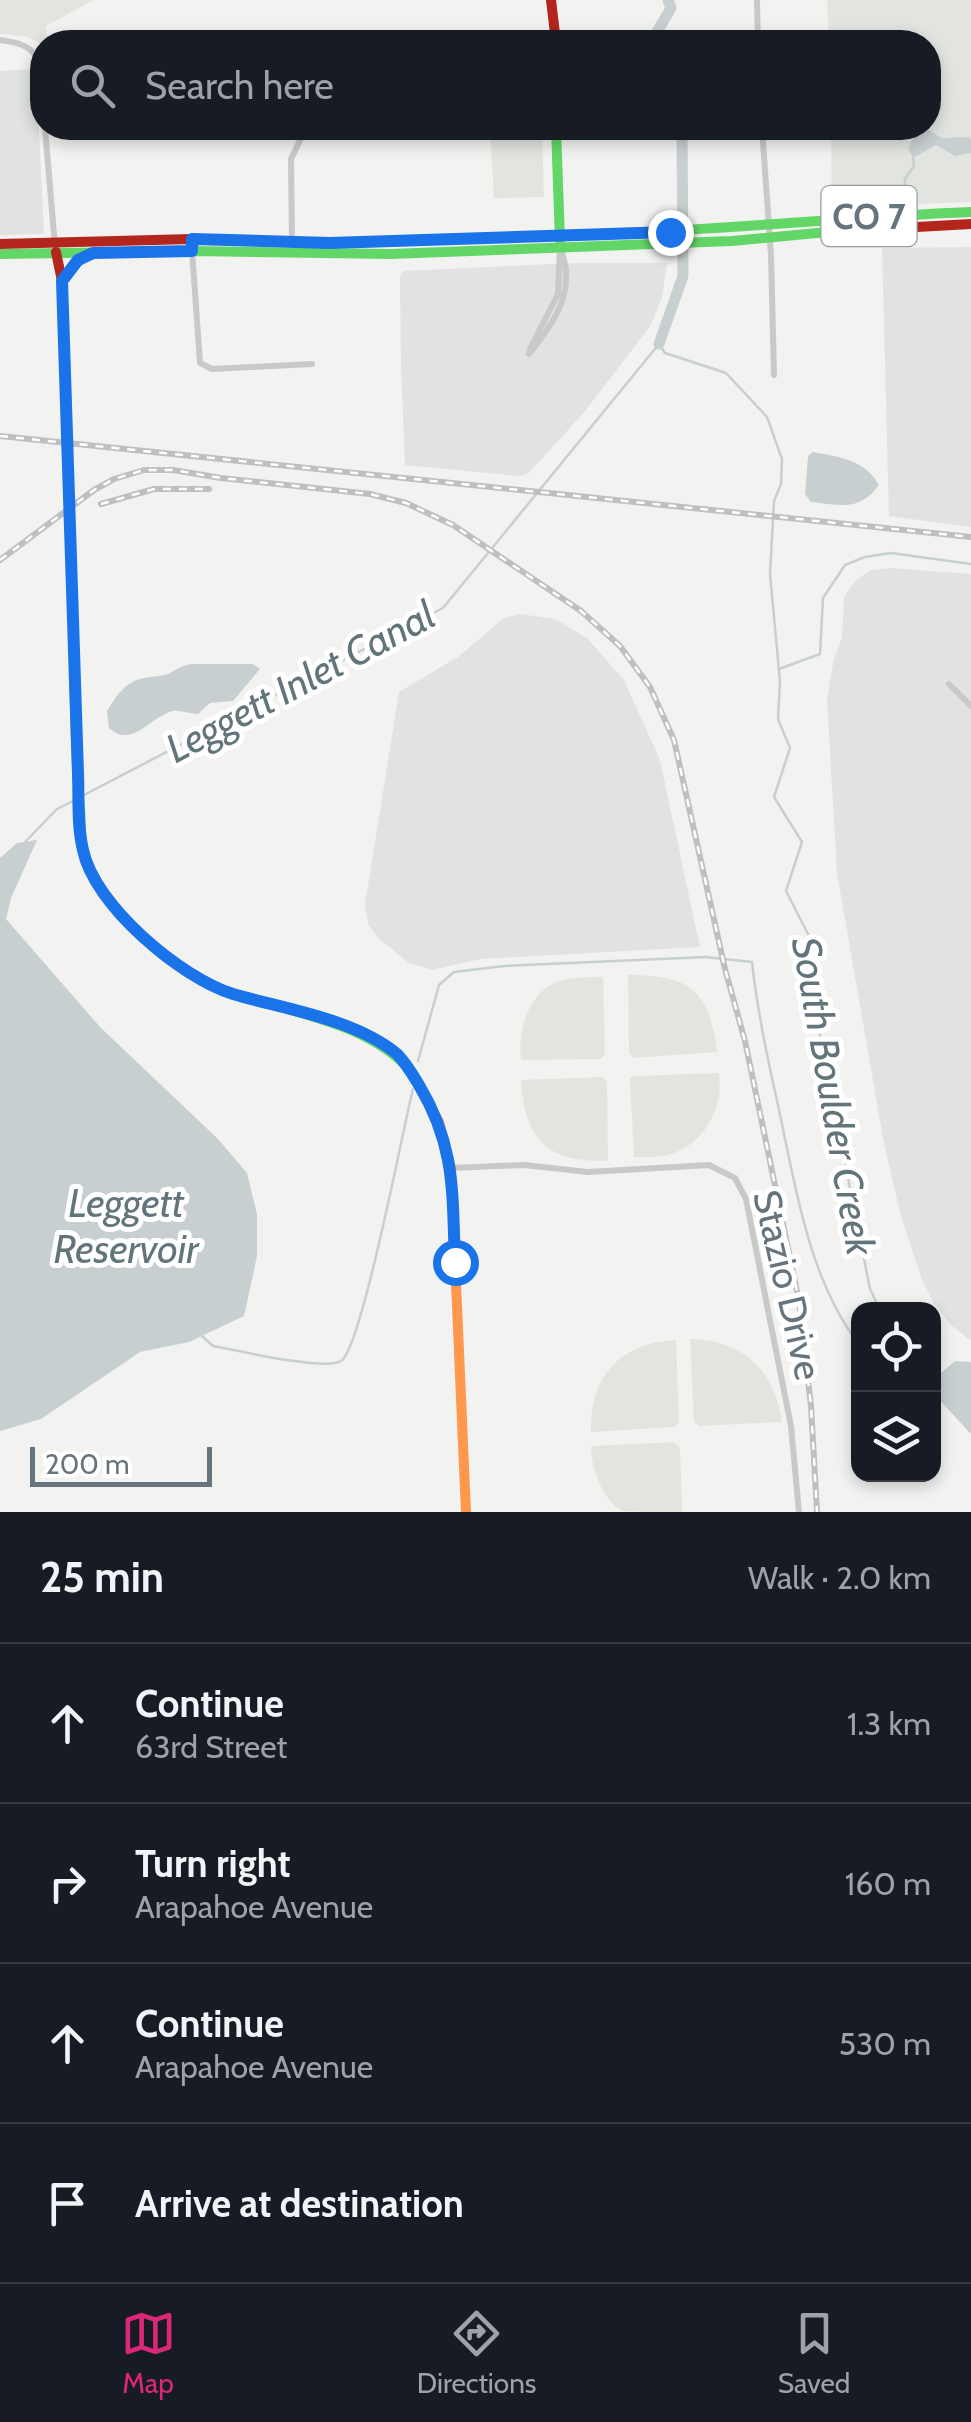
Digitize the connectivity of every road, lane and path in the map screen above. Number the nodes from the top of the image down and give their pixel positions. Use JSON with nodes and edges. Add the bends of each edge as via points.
{"nodes":[{"id":1,"x":756,"y":0,"type":"edge"},
{"id":2,"x":757,"y":30,"type":"edge"},
{"id":3,"x":0,"y":40,"type":"edge"},
{"id":4,"x":30,"y":49,"type":"edge"},
{"id":5,"x":47,"y":140,"type":"edge"},
{"id":6,"x":300,"y":140,"type":"edge"},
{"id":7,"x":556,"y":140,"type":"edge"},
{"id":8,"x":763,"y":140,"type":"edge"},
{"id":9,"x":971,"y":212,"type":"edge"},
{"id":10,"x":971,"y":224,"type":"edge"},
{"id":11,"x":768,"y":233,"type":"junction"},
{"id":12,"x":559,"y":235,"type":"junction"},
{"id":13,"x":671,"y":238,"type":"junction"},
{"id":14,"x":292,"y":242,"type":"junction"},
{"id":15,"x":0,"y":244,"type":"edge"},
{"id":16,"x":192,"y":245,"type":"junction"},
{"id":17,"x":55,"y":247,"type":"junction"},
{"id":18,"x":560,"y":248,"type":"junction"},
{"id":19,"x":93,"y":253,"type":"junction"},
{"id":20,"x":0,"y":254,"type":"edge"},
{"id":21,"x":62,"y":281,"type":"junction"},
{"id":22,"x":312,"y":364,"type":"dead end"},
{"id":23,"x":774,"y":375,"type":"dead end"},
{"id":24,"x":949,"y":684,"type":"dead end"},
{"id":25,"x":971,"y":706,"type":"edge"},
{"id":26,"x":451,"y":1168,"type":"junction"},
{"id":27,"x":466,"y":1512,"type":"edge"},
{"id":28,"x":799,"y":1512,"type":"edge"}],
"edges":[{"from":1,"to":2,"type":"street"},
{"from":3,"to":4,"type":"street"},
{"from":5,"to":17,"type":"street"},
{"from":6,"to":14,"type":"street","via":[[291,159]]},
{"from":7,"to":12,"type":"main road"},
{"from":8,"to":11,"type":"street"},
{"from":9,"to":11,"type":"main road","number":"CO 7","via":[[872,216]]},
{"from":10,"to":11,"type":"main road","number":"CO 7"},
{"from":11,"to":13,"type":"main road","number":"CO 7","via":[[701,230]]},
{"from":11,"to":13,"type":"main road","number":"CO 7","via":[[702,243]]},
{"from":11,"to":23,"type":"street"},
{"from":12,"to":13,"type":"main road","number":"CO 7"},
{"from":12,"to":14,"type":"main road","number":"CO 7"},
{"from":12,"to":18,"type":"main road"},
{"from":13,"to":18,"type":"main road","number":"CO 7"},
{"from":14,"to":16,"type":"main road","number":"CO 7"},
{"from":15,"to":17,"type":"main road","number":"CO 7"},
{"from":16,"to":17,"type":"main road","number":"CO 7"},
{"from":16,"to":18,"type":"main road","number":"CO 7","via":[[343,255]]},
{"from":16,"to":19,"type":"main road","number":"CO 7"},
{"from":16,"to":22,"type":"street","via":[[200,363]]},
{"from":17,"to":19,"type":"main road","number":"CO 7"},
{"from":17,"to":20,"type":"main road","number":"CO 7"},
{"from":17,"to":21,"type":"main road"},
{"from":18,"to":18,"type":"street","via":[[558,294],[529,354],[565,298]]},
{"from":19,"to":21,"type":"main road"},
{"from":21,"to":26,"type":"main road","via":[[78,787],[90,869],[131,926],[223,990],[326,1020],[396,1054],[434,1112]]},
{"from":24,"to":25,"type":"street"},
{"from":26,"to":27,"type":"main road"},
{"from":26,"to":28,"type":"street","name":"Stazio Drive","via":[[524,1165],[588,1172],[709,1164],[735,1178],[746,1199],[787,1402]]}]}
